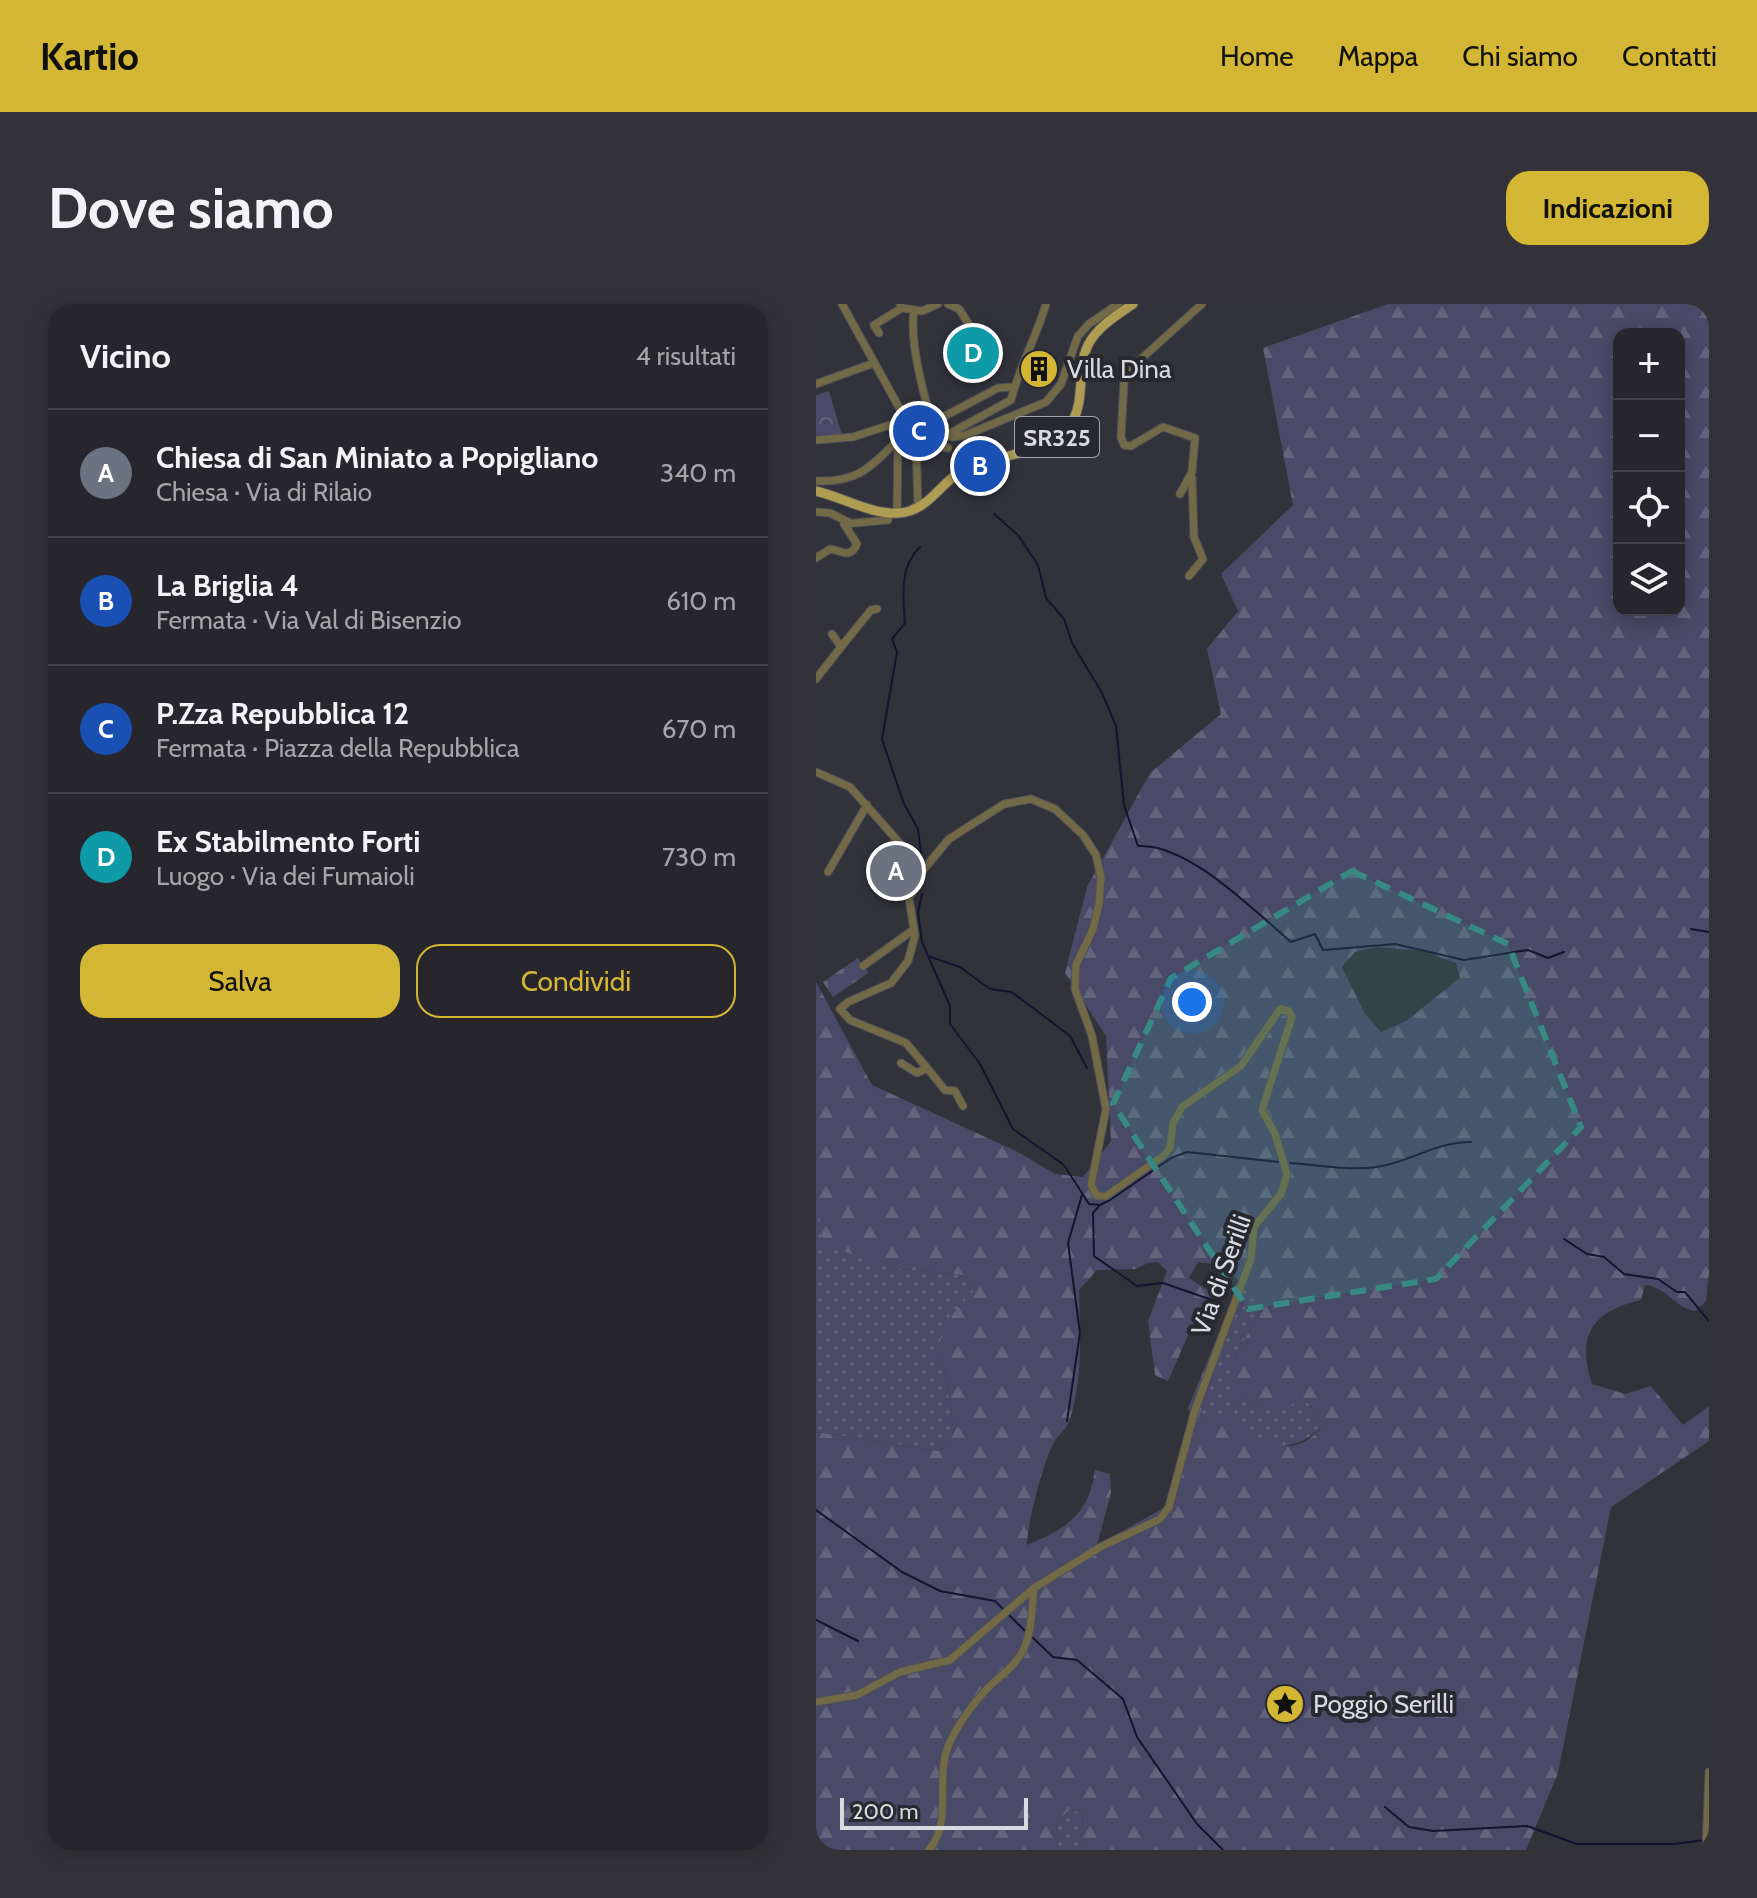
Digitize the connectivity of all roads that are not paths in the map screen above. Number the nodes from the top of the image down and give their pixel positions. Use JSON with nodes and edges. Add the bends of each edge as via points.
{"nodes":[{"id":1,"x":842,"y":304,"type":"edge"},
{"id":2,"x":938,"y":304,"type":"edge"},
{"id":3,"x":948,"y":304,"type":"edge"},
{"id":4,"x":1046,"y":304,"type":"edge"},
{"id":5,"x":1118,"y":304,"type":"edge"},
{"id":6,"x":1133,"y":304,"type":"edge"},
{"id":7,"x":1202,"y":304,"type":"edge"},
{"id":8,"x":907,"y":308,"type":"edge"},
{"id":9,"x":929,"y":308,"type":"junction"},
{"id":10,"x":938,"y":316,"type":"dead end"},
{"id":11,"x":970,"y":326,"type":"dead end"},
{"id":12,"x":879,"y":333,"type":"dead end"},
{"id":13,"x":874,"y":363,"type":"junction"},
{"id":14,"x":816,"y":384,"type":"edge"},
{"id":15,"x":1013,"y":387,"type":"junction"},
{"id":16,"x":945,"y":416,"type":"dead end"},
{"id":17,"x":904,"y":419,"type":"junction"},
{"id":18,"x":947,"y":435,"type":"junction"},
{"id":19,"x":908,"y":437,"type":"junction"},
{"id":20,"x":816,"y":440,"type":"edge"},
{"id":21,"x":948,"y":448,"type":"dead end"},
{"id":22,"x":959,"y":453,"type":"dead end"},
{"id":23,"x":970,"y":467,"type":"junction"},
{"id":24,"x":1192,"y":472,"type":"junction"},
{"id":25,"x":816,"y":481,"type":"edge"},
{"id":26,"x":816,"y":491,"type":"edge"},
{"id":27,"x":1180,"y":494,"type":"dead end"},
{"id":28,"x":916,"y":510,"type":"junction"},
{"id":29,"x":816,"y":512,"type":"edge"},
{"id":30,"x":892,"y":513,"type":"junction"},
{"id":31,"x":848,"y":522,"type":"junction"},
{"id":32,"x":816,"y":558,"type":"edge"},
{"id":33,"x":1189,"y":576,"type":"dead end"},
{"id":34,"x":877,"y":609,"type":"dead end"},
{"id":35,"x":832,"y":634,"type":"dead end"},
{"id":36,"x":841,"y":647,"type":"junction"},
{"id":37,"x":816,"y":679,"type":"edge"},
{"id":38,"x":816,"y":772,"type":"edge"},
{"id":39,"x":867,"y":805,"type":"junction"},
{"id":40,"x":828,"y":872,"type":"dead end"},
{"id":41,"x":919,"y":875,"type":"junction"},
{"id":42,"x":913,"y":930,"type":"junction"},
{"id":43,"x":863,"y":966,"type":"dead end"},
{"id":44,"x":901,"y":1063,"type":"dead end"},
{"id":45,"x":927,"y":1068,"type":"junction"},
{"id":46,"x":963,"y":1106,"type":"dead end"},
{"id":47,"x":1034,"y":1588,"type":"junction"},
{"id":48,"x":816,"y":1702,"type":"edge"},
{"id":49,"x":1709,"y":1772,"type":"edge"},
{"id":50,"x":929,"y":1850,"type":"edge"},
{"id":51,"x":1706,"y":1850,"type":"edge"}],
"edges":[{"from":1,"to":13,"type":"street"},
{"from":2,"to":9,"type":"street"},
{"from":3,"to":11,"type":"street","via":[[959,309]]},
{"from":4,"to":15,"type":"street"},
{"from":5,"to":18,"type":"street","via":[[1078,336],[1052,398],[1014,417]]},
{"from":6,"to":23,"type":"main road","number":"SR325","via":[[1087,346],[1078,409],[1062,434]]},
{"from":7,"to":24,"type":"street","via":[[1130,369],[1124,381],[1121,437],[1127,447],[1163,427],[1192,436]]},
{"from":8,"to":9,"type":"street"},
{"from":8,"to":12,"type":"street","via":[[874,325]]},
{"from":8,"to":18,"type":"street","via":[[932,422]]},
{"from":9,"to":10,"type":"street"},
{"from":13,"to":14,"type":"street"},
{"from":13,"to":17,"type":"street"},
{"from":15,"to":16,"type":"street","via":[[998,388]]},
{"from":15,"to":18,"type":"street","via":[[1011,400]]},
{"from":17,"to":19,"type":"street"},
{"from":17,"to":20,"type":"street","via":[[853,437]]},
{"from":18,"to":19,"type":"street"},
{"from":19,"to":21,"type":"street"},
{"from":19,"to":25,"type":"street","via":[[863,474],[840,482]]},
{"from":19,"to":28,"type":"street"},
{"from":19,"to":30,"type":"street"},
{"from":22,"to":23,"type":"street"},
{"from":23,"to":28,"type":"main road","number":"SR325"},
{"from":24,"to":27,"type":"street"},
{"from":24,"to":33,"type":"street","via":[[1194,537],[1203,559]]},
{"from":26,"to":30,"type":"main road","number":"SR325"},
{"from":28,"to":30,"type":"main road","number":"SR325"},
{"from":29,"to":31,"type":"street"},
{"from":30,"to":31,"type":"street","via":[[888,520]]},
{"from":31,"to":32,"type":"street","via":[[843,526],[856,541],[854,550],[846,555],[830,549]]},
{"from":34,"to":36,"type":"street"},
{"from":35,"to":36,"type":"street"},
{"from":36,"to":37,"type":"street"},
{"from":38,"to":39,"type":"street","via":[[850,787]]},
{"from":39,"to":40,"type":"street"},
{"from":39,"to":41,"type":"street","via":[[904,848]]},
{"from":41,"to":42,"type":"street","via":[[909,898]]},
{"from":41,"to":47,"type":"street","name":"Via di Serilli","via":[[949,839],[1004,804],[1031,799],[1055,809],[1096,855],[1099,904],[1076,965],[1075,989],[1092,1036],[1106,1109],[1091,1185],[1097,1196],[1106,1196],[1163,1156],[1182,1107],[1241,1066],[1276,1012],[1285,1008],[1292,1017],[1262,1110],[1287,1174],[1281,1194],[1254,1227],[1245,1280],[1195,1410],[1169,1507],[1160,1519],[1102,1546]]},
{"from":42,"to":43,"type":"street"},
{"from":42,"to":45,"type":"street","via":[[914,949],[896,979],[840,1009],[850,1020],[906,1043]]},
{"from":44,"to":45,"type":"street","via":[[917,1073]]},
{"from":45,"to":46,"type":"street","via":[[945,1090],[955,1091]]},
{"from":47,"to":48,"type":"street","via":[[950,1660],[900,1672],[857,1695]]},
{"from":47,"to":50,"type":"street","via":[[1028,1634],[1014,1665],[989,1687],[949,1743],[941,1778],[942,1825]]},
{"from":49,"to":51,"type":"street"}]}
